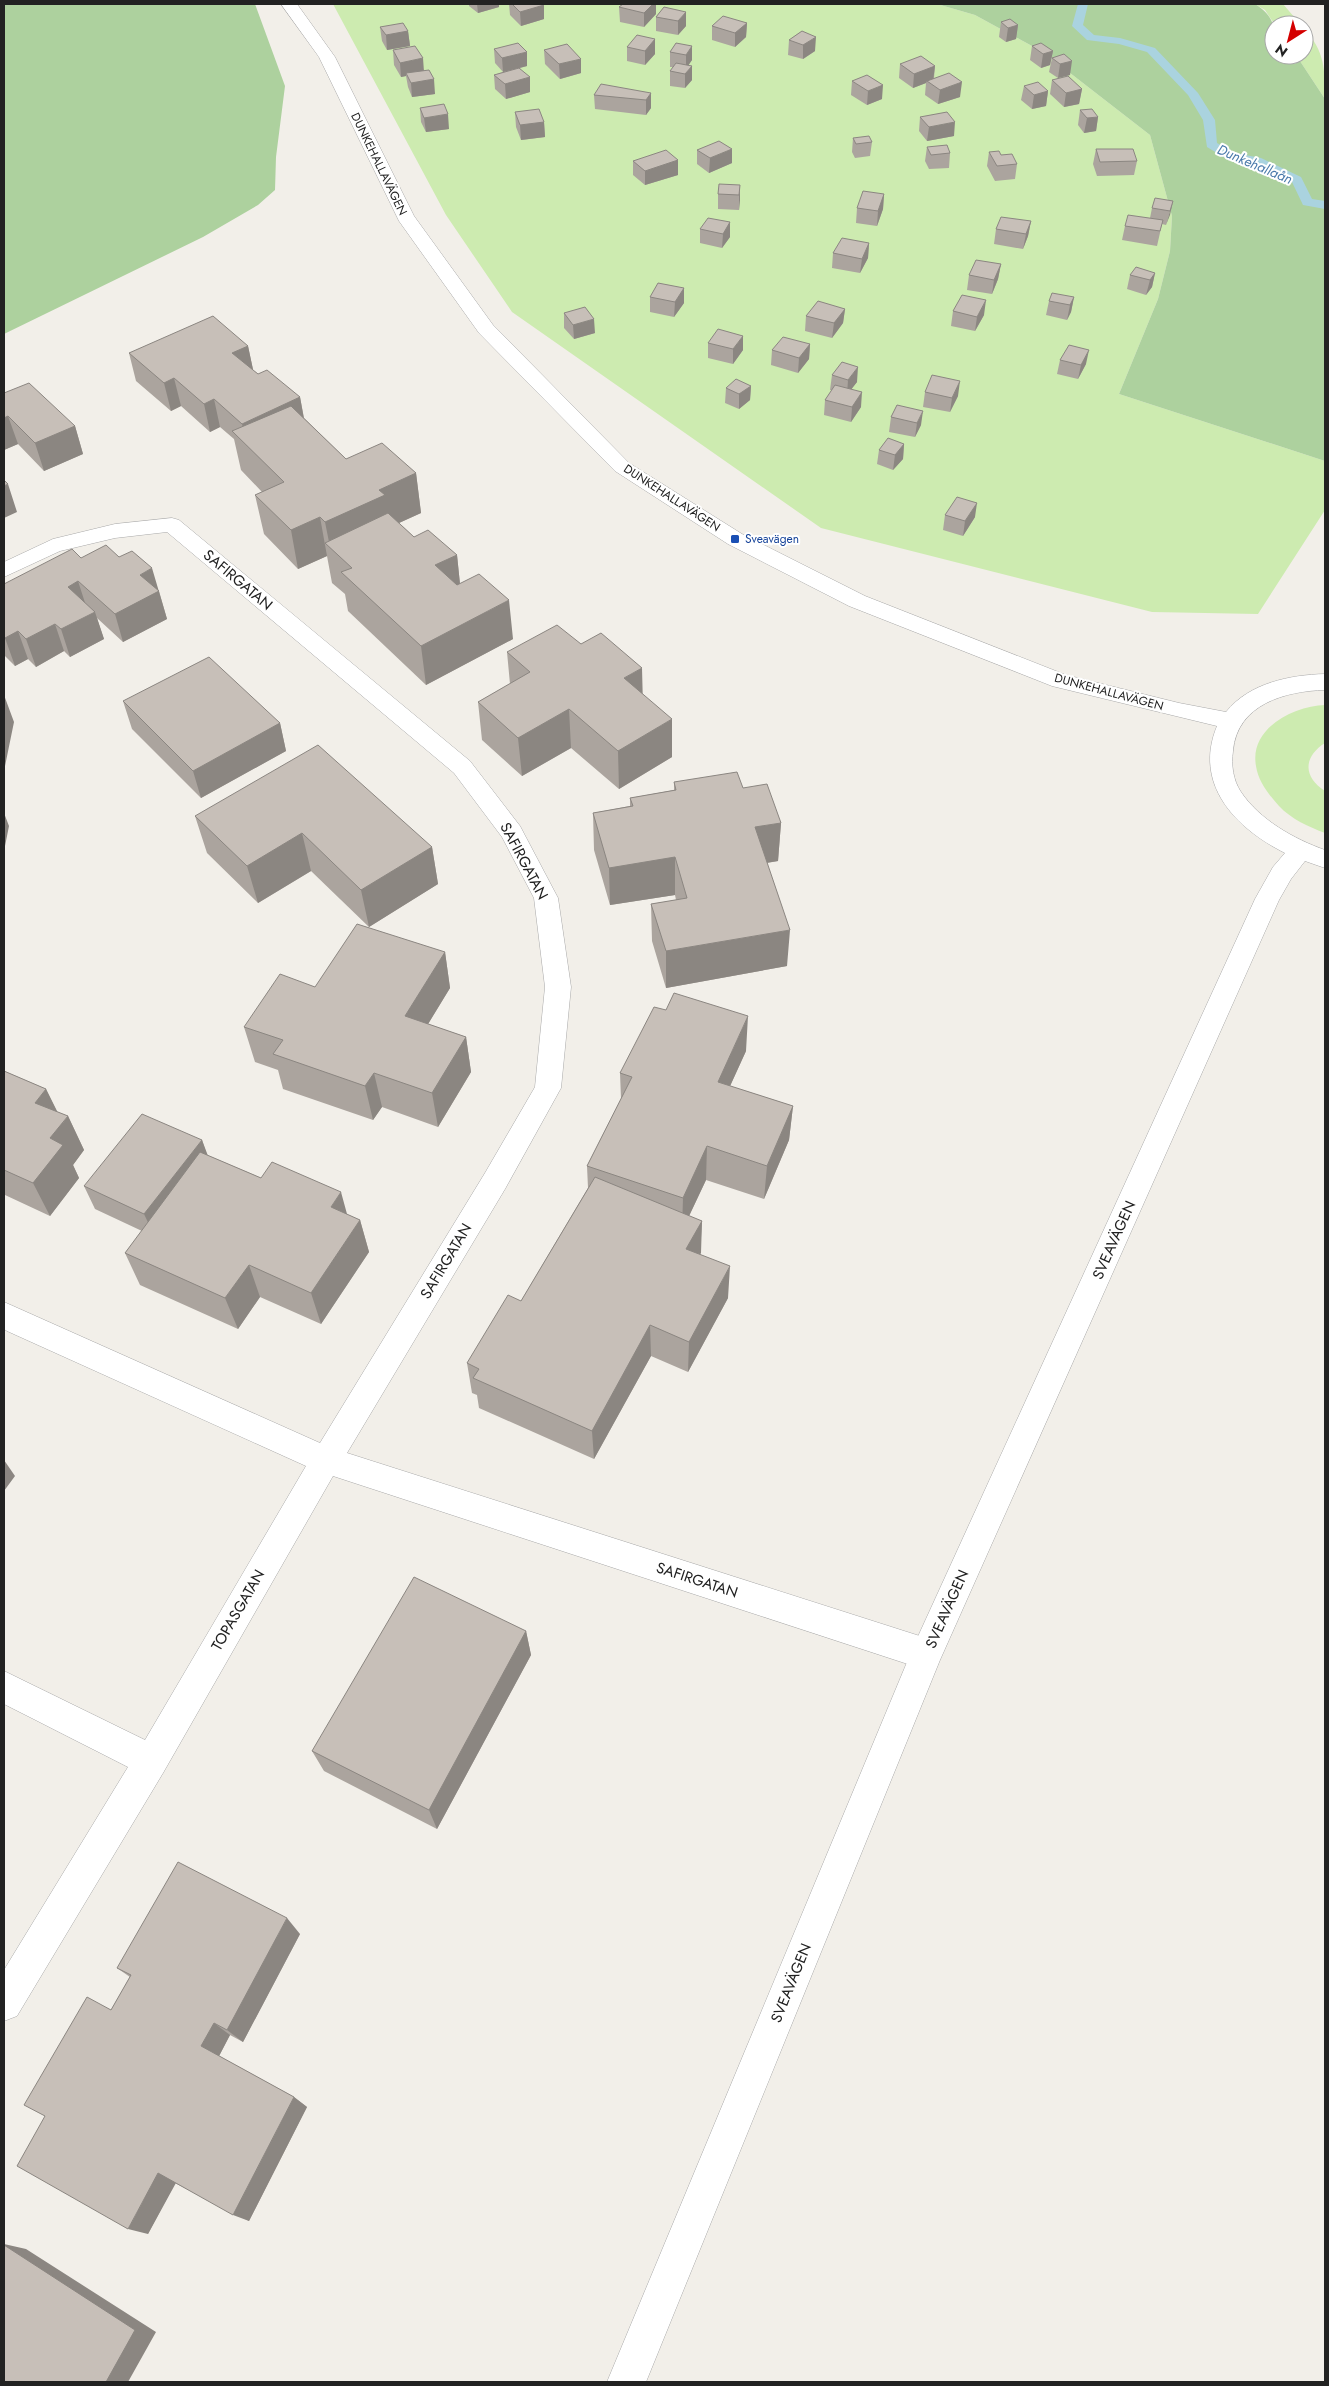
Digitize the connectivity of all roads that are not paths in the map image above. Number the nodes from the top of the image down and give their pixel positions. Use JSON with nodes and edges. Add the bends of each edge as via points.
{"nodes":[{"id":1,"x":289,"y":4,"type":"edge"},
{"id":2,"x":4,"y":570,"type":"edge"},
{"id":3,"x":1325,"y":682,"type":"edge"},
{"id":4,"x":1230,"y":720,"type":"junction"},
{"id":5,"x":1313,"y":855,"type":"edge"},
{"id":6,"x":4,"y":1314,"type":"edge"},
{"id":7,"x":326,"y":1460,"type":"junction"},
{"id":8,"x":926,"y":1654,"type":"junction"},
{"id":9,"x":4,"y":1687,"type":"edge"},
{"id":10,"x":151,"y":1761,"type":"junction"},
{"id":11,"x":4,"y":2003,"type":"edge"},
{"id":12,"x":627,"y":2382,"type":"edge"}],
"edges":[{"from":1,"to":4,"type":"street","name":"DUNKEHALLAVÄGEN","via":[[327,57],[405,217],[486,329],[622,467],[735,539],[857,601],[1060,680],[1179,711]]},
{"from":2,"to":7,"type":"street","name":"SAFIRGATAN","via":[[53,546],[115,531],[172,525],[462,767],[512,832],[546,898],[558,987],[548,1088]]},
{"from":3,"to":4,"type":"street","via":[[1291,685],[1266,693],[1245,705]]},
{"from":4,"to":5,"type":"street","via":[[1219,744],[1220,771],[1232,799],[1260,828]]},
{"from":5,"to":8,"type":"street","name":"SVEAVÄGEN","via":[[1282,873],[1266,899]]},
{"from":6,"to":7,"type":"street","name":"SAFIRGATAN"},
{"from":7,"to":8,"type":"street","name":"SAFIRGATAN"},
{"from":7,"to":10,"type":"street","name":"TOPASGATAN"},
{"from":8,"to":12,"type":"street","name":"SVEAVÄGEN"},
{"from":9,"to":10,"type":"street"},
{"from":10,"to":11,"type":"street","name":"TOPASGATAN"}]}
